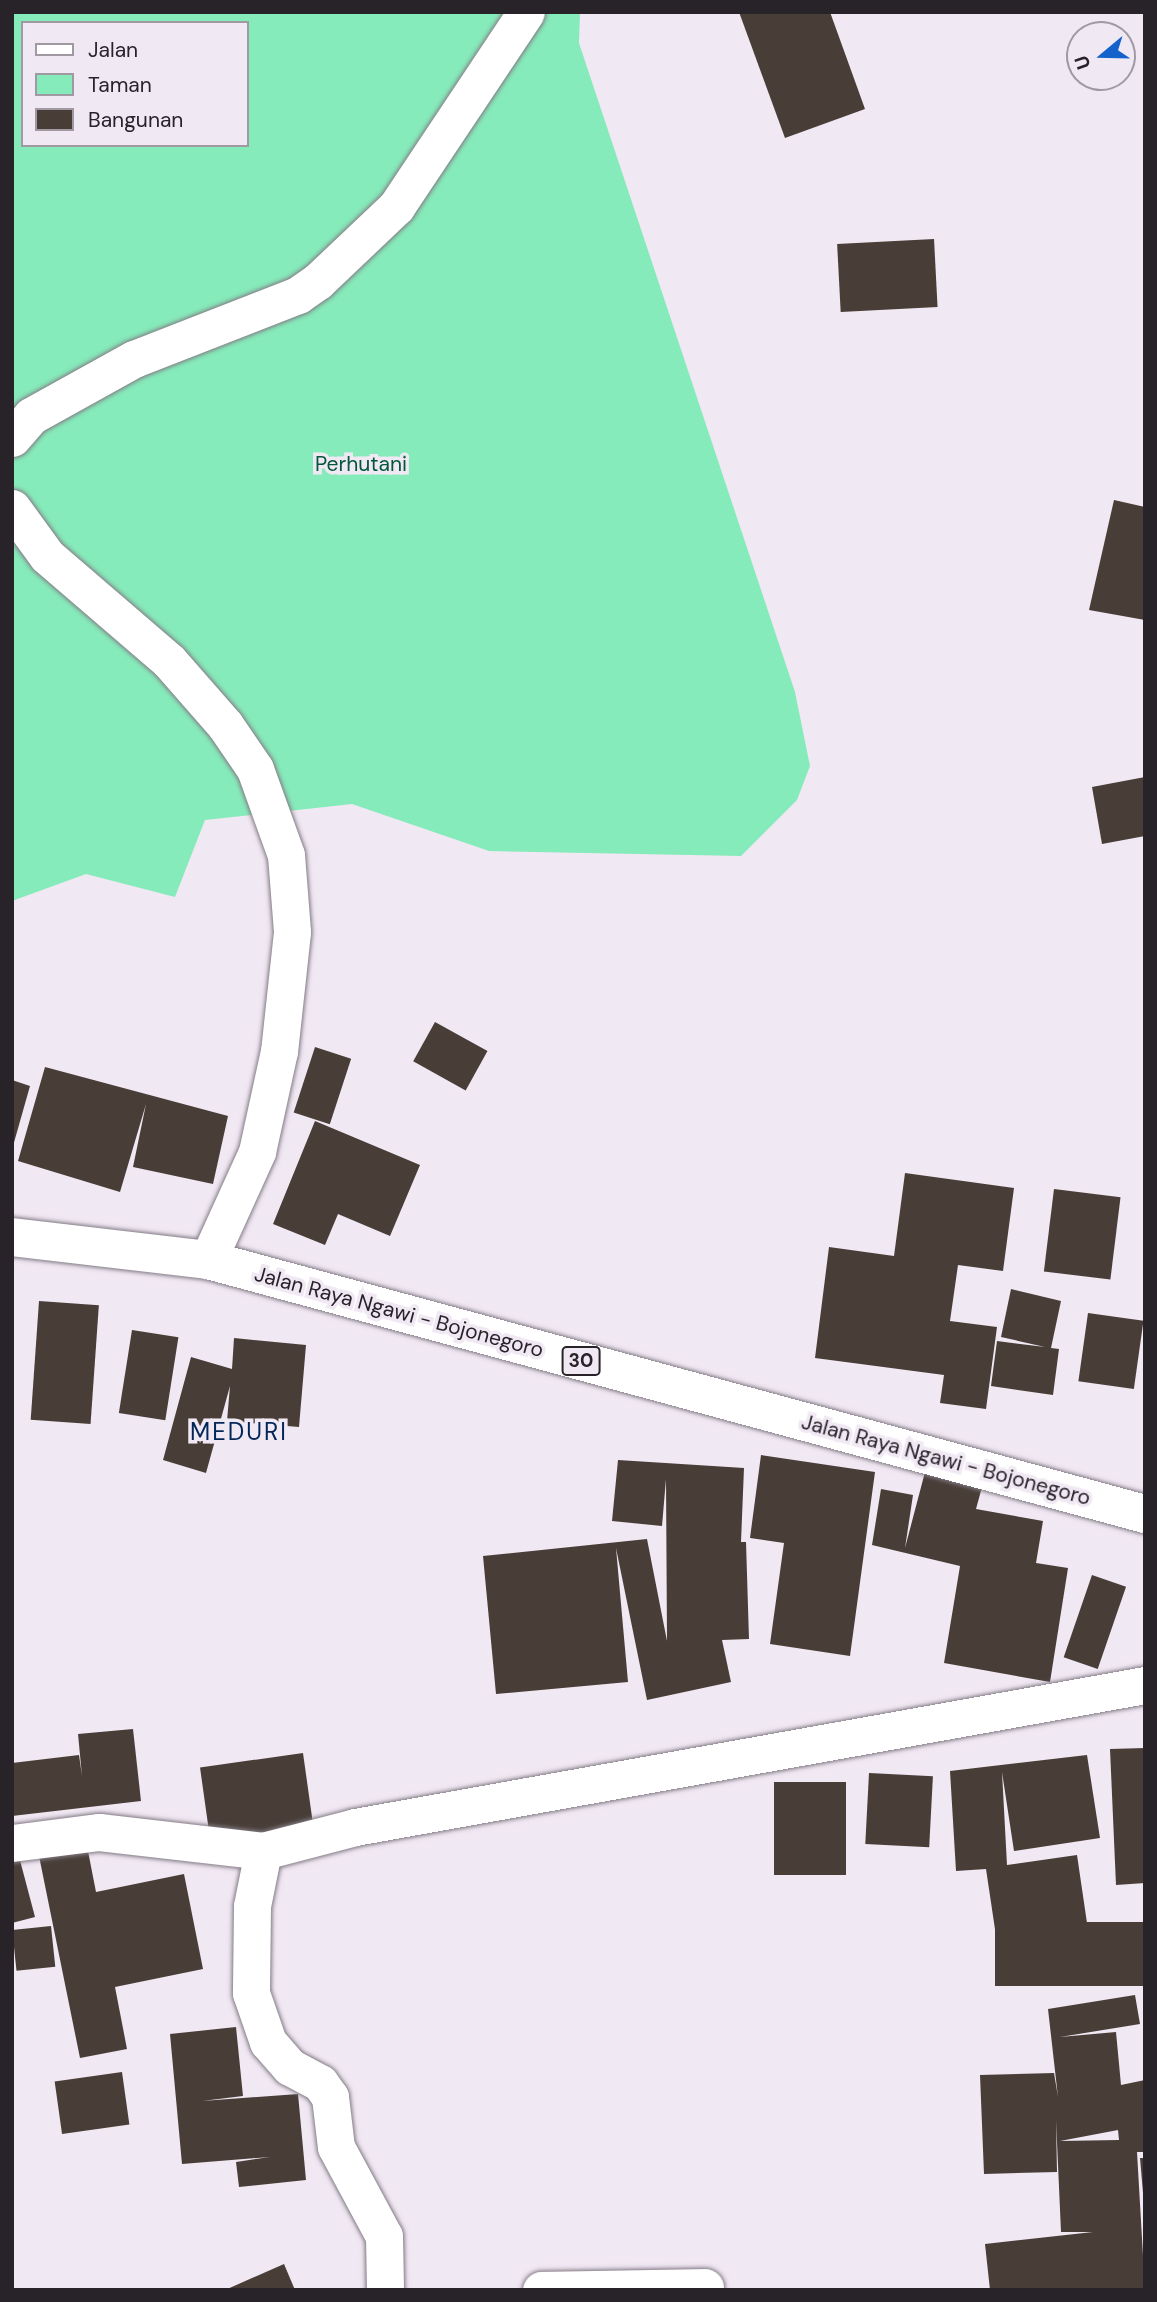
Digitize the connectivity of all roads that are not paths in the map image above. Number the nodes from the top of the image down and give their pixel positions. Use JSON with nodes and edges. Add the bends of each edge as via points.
{"nodes":[{"id":1,"x":526,"y":12,"type":"edge"},
{"id":2,"x":12,"y":438,"type":"edge"},
{"id":3,"x":12,"y":508,"type":"edge"},
{"id":4,"x":12,"y":1237,"type":"edge"},
{"id":5,"x":208,"y":1260,"type":"junction"},
{"id":6,"x":1145,"y":1514,"type":"edge"},
{"id":7,"x":1145,"y":1685,"type":"edge"},
{"id":8,"x":12,"y":1843,"type":"edge"},
{"id":9,"x":263,"y":1851,"type":"junction"},
{"id":10,"x":705,"y":2287,"type":"dead end"},
{"id":11,"x":385,"y":2290,"type":"edge"},
{"id":12,"x":541,"y":2290,"type":"edge"}],
"edges":[{"from":1,"to":2,"type":"street","via":[[396,207],[318,281],[298,295],[134,359],[31,416]]},
{"from":3,"to":5,"type":"street","via":[[47,556],[196,690],[255,769],[276,814],[292,898],[279,1051],[257,1152]]},
{"from":4,"to":5,"type":"highway","name":"Jalan Raya Ngawi - Bojonegoro","number":"30"},
{"from":5,"to":6,"type":"highway","name":"Jalan Raya Ngawi - Bojonegoro","number":"30"},
{"from":7,"to":9,"type":"street","via":[[369,1824]]},
{"from":8,"to":9,"type":"street","via":[[99,1832]]},
{"from":9,"to":11,"type":"street","via":[[252,1906],[251,1993],[268,2042],[278,2056],[330,2096],[336,2147],[384,2236]]},
{"from":10,"to":12,"type":"street"}]}
